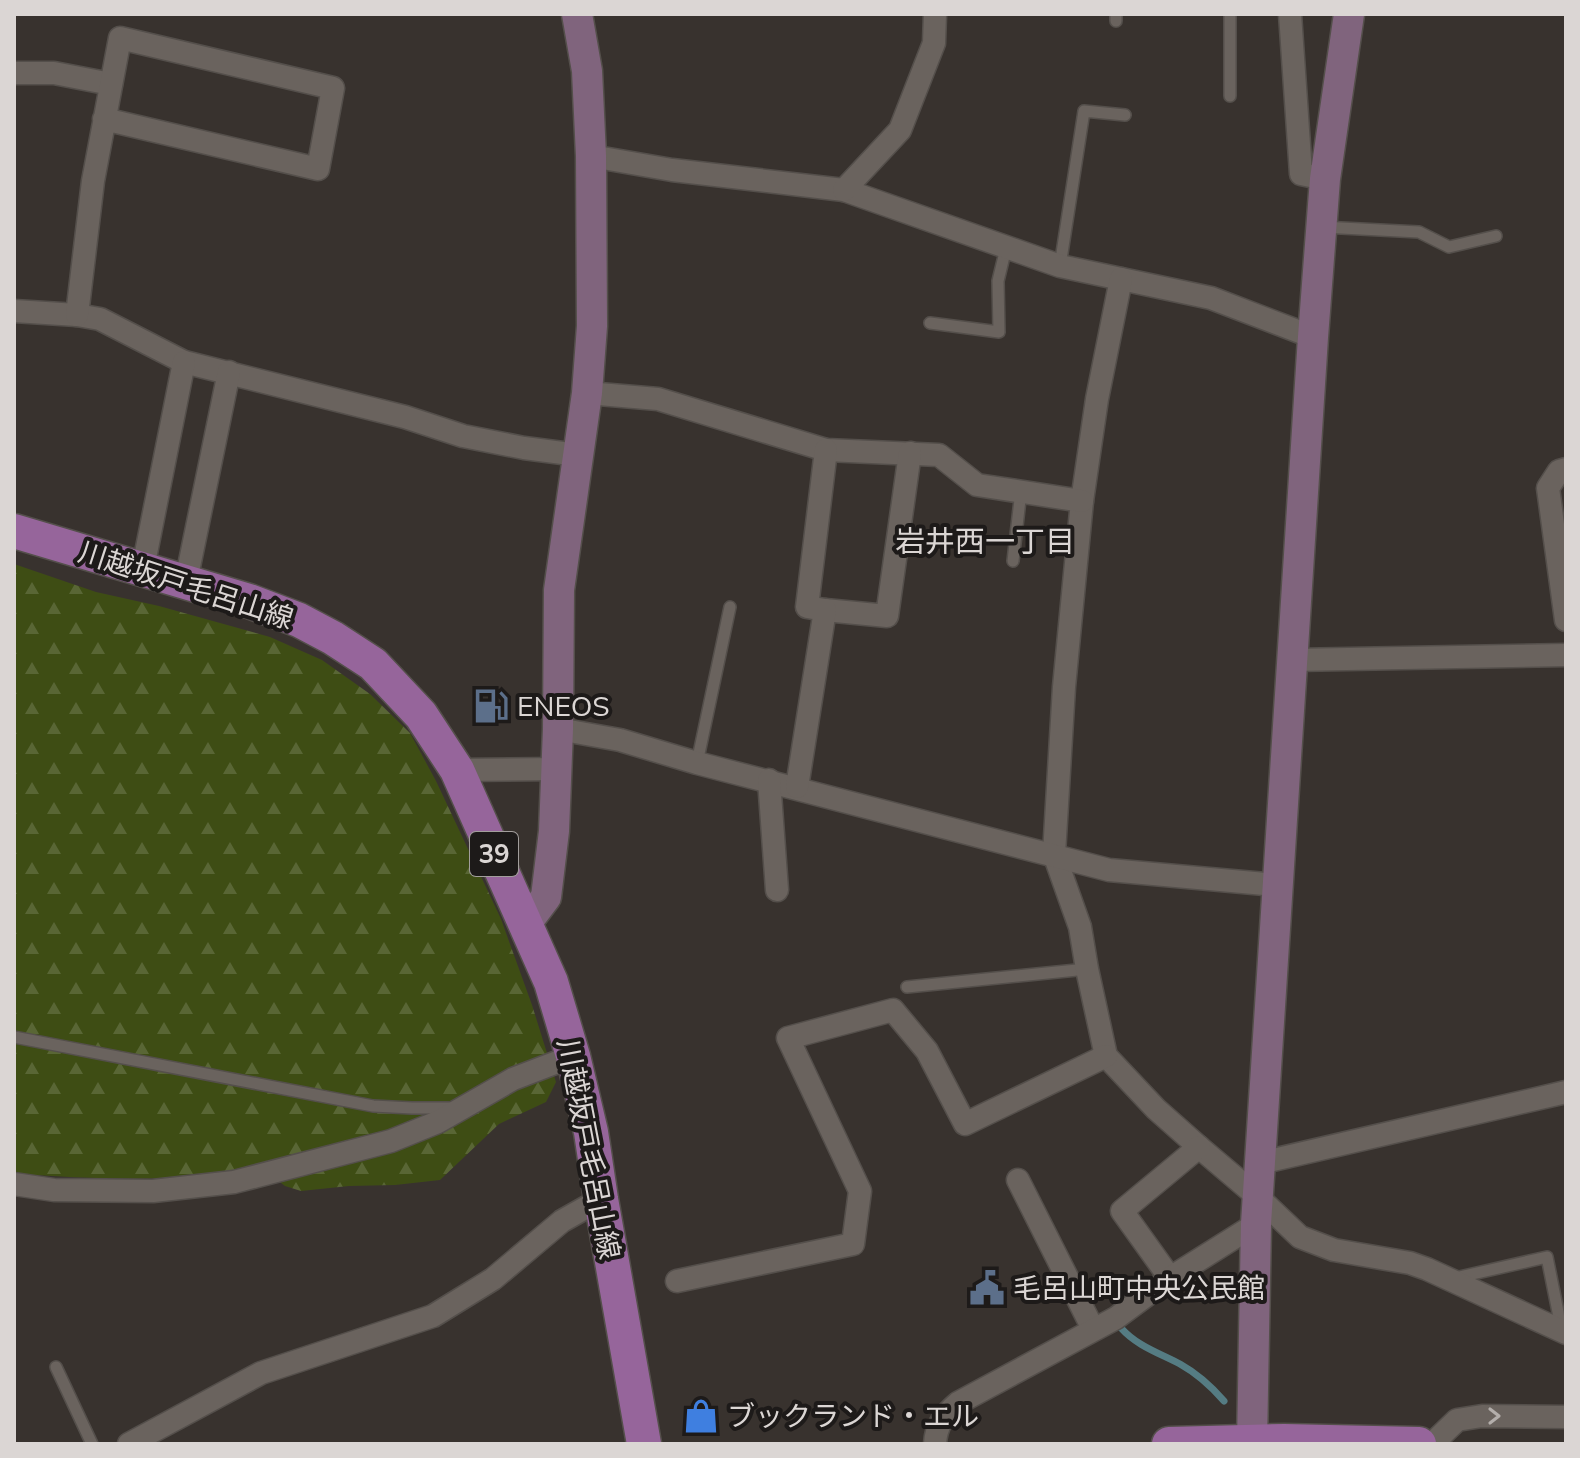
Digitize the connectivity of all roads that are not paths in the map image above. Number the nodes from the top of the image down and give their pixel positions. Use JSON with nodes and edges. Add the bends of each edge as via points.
{"nodes":[{"id":1,"x":577,"y":14,"type":"edge"},
{"id":2,"x":935,"y":14,"type":"edge"},
{"id":3,"x":1230,"y":14,"type":"edge"},
{"id":4,"x":1290,"y":14,"type":"edge"},
{"id":5,"x":1349,"y":14,"type":"edge"},
{"id":6,"x":14,"y":73,"type":"edge"},
{"id":7,"x":111,"y":84,"type":"junction"},
{"id":8,"x":1230,"y":96,"type":"dead end"},
{"id":9,"x":1125,"y":115,"type":"dead end"},
{"id":10,"x":104,"y":119,"type":"junction"},
{"id":11,"x":591,"y":156,"type":"junction"},
{"id":12,"x":1325,"y":179,"type":"junction"},
{"id":13,"x":844,"y":190,"type":"junction"},
{"id":14,"x":1320,"y":227,"type":"junction"},
{"id":15,"x":1496,"y":236,"type":"dead end"},
{"id":16,"x":1006,"y":248,"type":"junction"},
{"id":17,"x":1060,"y":266,"type":"junction"},
{"id":18,"x":1121,"y":279,"type":"junction"},
{"id":19,"x":14,"y":311,"type":"edge"},
{"id":20,"x":77,"y":315,"type":"junction"},
{"id":21,"x":930,"y":323,"type":"dead end"},
{"id":22,"x":1313,"y":337,"type":"junction"},
{"id":23,"x":184,"y":362,"type":"junction"},
{"id":24,"x":229,"y":372,"type":"junction"},
{"id":25,"x":587,"y":393,"type":"junction"},
{"id":26,"x":826,"y":450,"type":"junction"},
{"id":27,"x":910,"y":453,"type":"junction"},
{"id":28,"x":578,"y":455,"type":"junction"},
{"id":29,"x":1566,"y":469,"type":"edge"},
{"id":30,"x":1021,"y":491,"type":"junction"},
{"id":31,"x":1082,"y":501,"type":"junction"},
{"id":32,"x":14,"y":531,"type":"edge"},
{"id":33,"x":1013,"y":561,"type":"dead end"},
{"id":34,"x":143,"y":568,"type":"junction"},
{"id":35,"x":1563,"y":572,"type":"edge"},
{"id":36,"x":186,"y":581,"type":"junction"},
{"id":37,"x":730,"y":607,"type":"dead end"},
{"id":38,"x":825,"y":610,"type":"junction"},
{"id":39,"x":1566,"y":620,"type":"edge"},
{"id":40,"x":1566,"y":655,"type":"edge"},
{"id":41,"x":1293,"y":660,"type":"junction"},
{"id":42,"x":558,"y":729,"type":"junction"},
{"id":43,"x":697,"y":763,"type":"junction"},
{"id":44,"x":557,"y":769,"type":"junction"},
{"id":45,"x":457,"y":770,"type":"junction"},
{"id":46,"x":769,"y":780,"type":"junction"},
{"id":47,"x":797,"y":787,"type":"junction"},
{"id":48,"x":1054,"y":854,"type":"junction"},
{"id":49,"x":1276,"y":885,"type":"junction"},
{"id":50,"x":777,"y":890,"type":"dead end"},
{"id":51,"x":525,"y":925,"type":"junction"},
{"id":52,"x":1087,"y":969,"type":"junction"},
{"id":53,"x":907,"y":987,"type":"dead end"},
{"id":54,"x":14,"y":1037,"type":"edge"},
{"id":55,"x":573,"y":1056,"type":"junction"},
{"id":56,"x":1106,"y":1056,"type":"junction"},
{"id":57,"x":1566,"y":1092,"type":"edge"},
{"id":58,"x":459,"y":1109,"type":"junction"},
{"id":59,"x":1199,"y":1147,"type":"junction"},
{"id":60,"x":1260,"y":1163,"type":"junction"},
{"id":61,"x":1018,"y":1180,"type":"dead end"},
{"id":62,"x":14,"y":1184,"type":"edge"},
{"id":63,"x":601,"y":1199,"type":"junction"},
{"id":64,"x":1257,"y":1210,"type":"junction"},
{"id":65,"x":1170,"y":1278,"type":"junction"},
{"id":66,"x":1450,"y":1279,"type":"junction"},
{"id":67,"x":677,"y":1281,"type":"dead end"},
{"id":68,"x":1093,"y":1329,"type":"junction"},
{"id":69,"x":1563,"y":1331,"type":"edge"},
{"id":70,"x":56,"y":1367,"type":"dead end"},
{"id":71,"x":1566,"y":1417,"type":"edge"},
{"id":72,"x":1252,"y":1442,"type":"edge"},
{"id":73,"x":92,"y":1444,"type":"edge"},
{"id":74,"x":129,"y":1444,"type":"edge"},
{"id":75,"x":644,"y":1444,"type":"edge"},
{"id":76,"x":935,"y":1444,"type":"edge"},
{"id":77,"x":1169,"y":1444,"type":"edge"},
{"id":78,"x":1419,"y":1444,"type":"edge"},
{"id":79,"x":1432,"y":1444,"type":"edge"}],
"edges":[{"from":1,"to":11,"type":"street","via":[[587,71]]},
{"from":2,"to":13,"type":"street","via":[[934,43],[900,130]]},
{"from":3,"to":8,"type":"lane"},
{"from":4,"to":12,"type":"street","via":[[1301,174]]},
{"from":5,"to":12,"type":"street"},
{"from":6,"to":7,"type":"street","via":[[54,73]]},
{"from":7,"to":10,"type":"street"},
{"from":7,"to":10,"type":"street","via":[[120,38],[333,88],[318,169]]},
{"from":9,"to":17,"type":"lane","via":[[1084,111]]},
{"from":10,"to":20,"type":"street"},
{"from":11,"to":13,"type":"street"},
{"from":11,"to":25,"type":"street"},
{"from":12,"to":14,"type":"street"},
{"from":13,"to":16,"type":"street"},
{"from":14,"to":15,"type":"lane","via":[[1419,232],[1449,247]]},
{"from":14,"to":22,"type":"street"},
{"from":16,"to":17,"type":"street"},
{"from":16,"to":21,"type":"lane","via":[[998,281],[999,332]]},
{"from":17,"to":18,"type":"street"},
{"from":18,"to":22,"type":"street","via":[[1211,298]]},
{"from":18,"to":31,"type":"street"},
{"from":19,"to":20,"type":"street"},
{"from":20,"to":23,"type":"street","via":[[100,319]]},
{"from":22,"to":41,"type":"street"},
{"from":23,"to":24,"type":"street"},
{"from":23,"to":34,"type":"street"},
{"from":24,"to":28,"type":"street","via":[[463,436]]},
{"from":24,"to":36,"type":"street"},
{"from":25,"to":26,"type":"street","via":[[658,399]]},
{"from":25,"to":28,"type":"street"},
{"from":26,"to":27,"type":"street"},
{"from":26,"to":38,"type":"street","via":[[807,607]]},
{"from":27,"to":30,"type":"street","via":[[939,455],[977,485]]},
{"from":27,"to":38,"type":"street","via":[[887,616]]},
{"from":28,"to":42,"type":"street","via":[[559,590]]},
{"from":29,"to":35,"type":"street","via":[[1548,488]]},
{"from":30,"to":31,"type":"street"},
{"from":30,"to":33,"type":"lane"},
{"from":31,"to":48,"type":"street"},
{"from":32,"to":34,"type":"main road","name":"川越坂戸毛呂山線","number":"39"},
{"from":34,"to":36,"type":"main road","name":"川越坂戸毛呂山線","number":"39"},
{"from":35,"to":39,"type":"street"},
{"from":36,"to":45,"type":"main road","name":"川越坂戸毛呂山線","number":"39","via":[[299,620],[373,664],[421,715]]},
{"from":37,"to":43,"type":"lane"},
{"from":38,"to":47,"type":"street"},
{"from":40,"to":41,"type":"street"},
{"from":41,"to":49,"type":"street"},
{"from":42,"to":43,"type":"street","via":[[620,740]]},
{"from":42,"to":44,"type":"street"},
{"from":43,"to":46,"type":"street"},
{"from":44,"to":45,"type":"street"},
{"from":44,"to":51,"type":"street","via":[[546,897]]},
{"from":45,"to":51,"type":"main road","name":"川越坂戸毛呂山線","number":"39"},
{"from":46,"to":47,"type":"street"},
{"from":46,"to":50,"type":"street"},
{"from":47,"to":48,"type":"street"},
{"from":48,"to":49,"type":"street","via":[[1109,870]]},
{"from":48,"to":52,"type":"street","via":[[1080,927]]},
{"from":49,"to":60,"type":"street"},
{"from":51,"to":55,"type":"main road","name":"川越坂戸毛呂山線","number":"39","via":[[551,982]]},
{"from":52,"to":53,"type":"lane"},
{"from":52,"to":56,"type":"street"},
{"from":54,"to":58,"type":"lane","via":[[373,1106]]},
{"from":55,"to":58,"type":"street","via":[[513,1079]]},
{"from":55,"to":63,"type":"main road","name":"川越坂戸毛呂山線","number":"39"},
{"from":56,"to":59,"type":"street"},
{"from":56,"to":67,"type":"street","via":[[965,1124],[927,1051],[893,1010],[788,1038],[860,1191],[853,1244]]},
{"from":57,"to":60,"type":"street"},
{"from":58,"to":62,"type":"street","via":[[391,1141],[234,1182],[153,1191]]},
{"from":59,"to":64,"type":"street"},
{"from":59,"to":65,"type":"street","via":[[1122,1211]]},
{"from":60,"to":64,"type":"street"},
{"from":61,"to":68,"type":"street"},
{"from":63,"to":74,"type":"street","via":[[562,1221],[493,1279],[433,1316],[261,1373]]},
{"from":63,"to":75,"type":"main road","name":"川越坂戸毛呂山線","number":"39"},
{"from":64,"to":65,"type":"street"},
{"from":64,"to":66,"type":"street","via":[[1300,1237],[1334,1250],[1410,1263]]},
{"from":64,"to":72,"type":"street"},
{"from":65,"to":68,"type":"street"},
{"from":66,"to":69,"type":"street"},
{"from":66,"to":69,"type":"lane","via":[[1547,1257]]},
{"from":68,"to":76,"type":"street","via":[[958,1403],[945,1414]]},
{"from":70,"to":73,"type":"lane"},
{"from":79,"to":71,"type":"street","one_way":true,"via":[[1457,1420]]},
{"from":72,"to":77,"type":"main road"},
{"from":72,"to":78,"type":"main road"}]}
